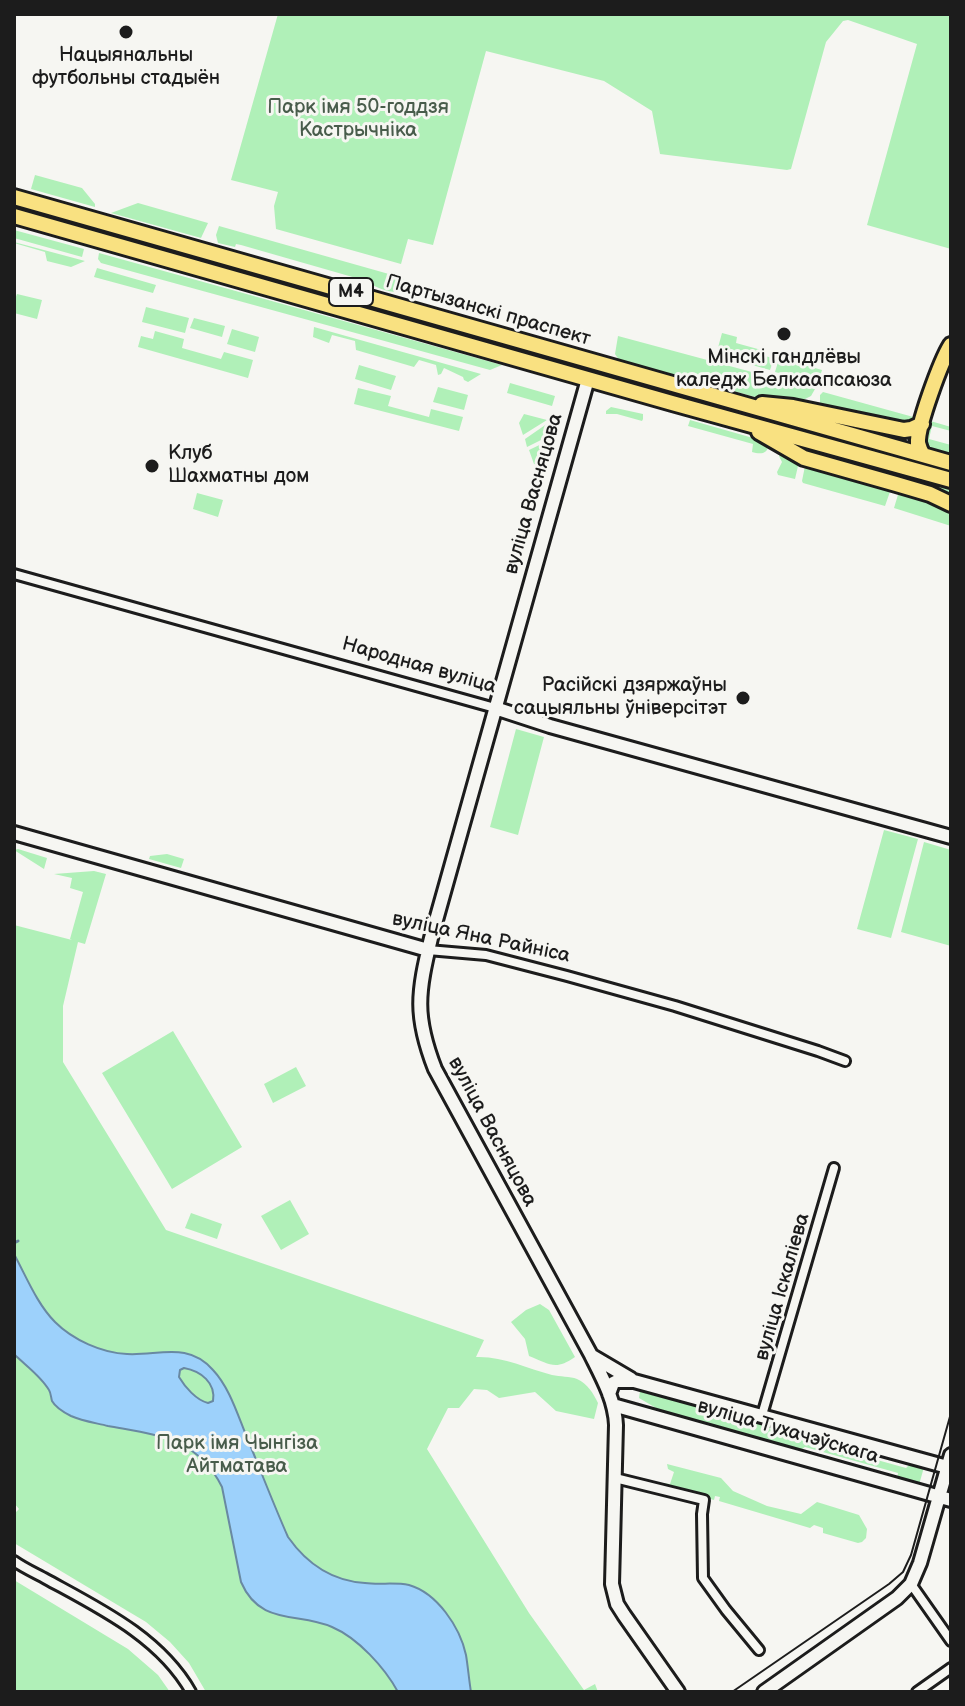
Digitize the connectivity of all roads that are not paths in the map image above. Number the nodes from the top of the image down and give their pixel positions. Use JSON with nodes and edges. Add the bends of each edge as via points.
{"nodes":[{"id":1,"x":14,"y":197,"type":"edge"},
{"id":2,"x":14,"y":216,"type":"edge"},
{"id":3,"x":951,"y":345,"type":"edge"},
{"id":4,"x":599,"y":363,"type":"junction"},
{"id":5,"x":588,"y":379,"type":"junction"},
{"id":6,"x":738,"y":403,"type":"junction"},
{"id":7,"x":745,"y":423,"type":"junction"},
{"id":8,"x":922,"y":424,"type":"junction"},
{"id":9,"x":923,"y":455,"type":"junction"},
{"id":10,"x":951,"y":463,"type":"edge"},
{"id":11,"x":951,"y":480,"type":"edge"},
{"id":12,"x":951,"y":504,"type":"edge"},
{"id":13,"x":14,"y":574,"type":"edge"},
{"id":14,"x":495,"y":708,"type":"junction"},
{"id":15,"x":14,"y":833,"type":"edge"},
{"id":16,"x":951,"y":837,"type":"edge"},
{"id":17,"x":428,"y":950,"type":"junction"},
{"id":18,"x":845,"y":1061,"type":"dead end"},
{"id":19,"x":834,"y":1168,"type":"dead end"},
{"id":20,"x":591,"y":1355,"type":"junction"},
{"id":21,"x":634,"y":1381,"type":"junction"},
{"id":22,"x":611,"y":1399,"type":"junction"},
{"id":23,"x":762,"y":1415,"type":"junction"},
{"id":24,"x":950,"y":1463,"type":"edge"},
{"id":25,"x":615,"y":1478,"type":"junction"},
{"id":26,"x":945,"y":1498,"type":"edge"},
{"id":27,"x":14,"y":1561,"type":"edge"},
{"id":28,"x":911,"y":1584,"type":"junction"},
{"id":29,"x":951,"y":1641,"type":"edge"},
{"id":30,"x":759,"y":1650,"type":"dead end"},
{"id":31,"x":951,"y":1668,"type":"edge"},
{"id":32,"x":191,"y":1692,"type":"edge"},
{"id":33,"x":678,"y":1692,"type":"edge"},
{"id":34,"x":764,"y":1692,"type":"edge"},
{"id":35,"x":917,"y":1692,"type":"edge"}],
"edges":[{"from":1,"to":4,"type":"main road","name":"Партызанскі праспект","number":"М4"},
{"from":2,"to":5,"type":"main road","name":"Партызанскі праспект","number":"М4"},
{"from":3,"to":8,"type":"main road"},
{"from":4,"to":5,"type":"main road"},
{"from":4,"to":6,"type":"main road","name":"Партызанскі праспект","number":"М4"},
{"from":5,"to":7,"type":"main road","name":"Партызанскі праспект","number":"М4"},
{"from":5,"to":14,"type":"street","name":"вуліца Васняцова"},
{"from":6,"to":8,"type":"main road","via":[[793,407],[904,430]]},
{"from":6,"to":9,"type":"main road","name":"Партызанскі праспект","number":"М4"},
{"from":7,"to":11,"type":"main road","name":"Партызанскі праспект","number":"М4"},
{"from":7,"to":12,"type":"main road","via":[[804,458]]},
{"from":8,"to":9,"type":"main road","via":[[918,446]]},
{"from":9,"to":10,"type":"main road","name":"Партызанскі праспект","number":"М4"},
{"from":13,"to":14,"type":"street","name":"Народная вуліца"},
{"from":14,"to":16,"type":"street","name":"Народная вуліца"},
{"from":14,"to":17,"type":"street","name":"вуліца Васняцова"},
{"from":15,"to":17,"type":"street","name":"вуліца Яна Райніса"},
{"from":17,"to":18,"type":"street","name":"вуліца Яна Райніса","via":[[486,955],[567,976]]},
{"from":17,"to":20,"type":"street","name":"вуліца Васняцова","via":[[419,1004],[435,1069]]},
{"from":19,"to":23,"type":"street","name":"вуліца Іскаліева"},
{"from":20,"to":21,"type":"street","name":"вуліца Тухачэўскага"},
{"from":20,"to":22,"type":"street","name":"вуліца Васняцова"},
{"from":21,"to":22,"type":"street","via":[[613,1383]]},
{"from":21,"to":23,"type":"street","name":"вуліца Тухачэўскага"},
{"from":22,"to":25,"type":"street","name":"вуліца Васняцова"},
{"from":22,"to":26,"type":"street","name":"вуліца Тухачэўскага"},
{"from":23,"to":24,"type":"street","name":"вуліца Тухачэўскага"},
{"from":24,"to":26,"type":"street"},
{"from":25,"to":30,"type":"street","via":[[704,1500],[703,1578]]},
{"from":25,"to":33,"type":"street","name":"вуліца Васняцова","via":[[611,1571],[617,1604]]},
{"from":26,"to":28,"type":"street"},
{"from":27,"to":32,"type":"street","via":[[137,1633],[171,1664]]},
{"from":28,"to":29,"type":"street"},
{"from":28,"to":34,"type":"street"},
{"from":31,"to":35,"type":"street"}]}
